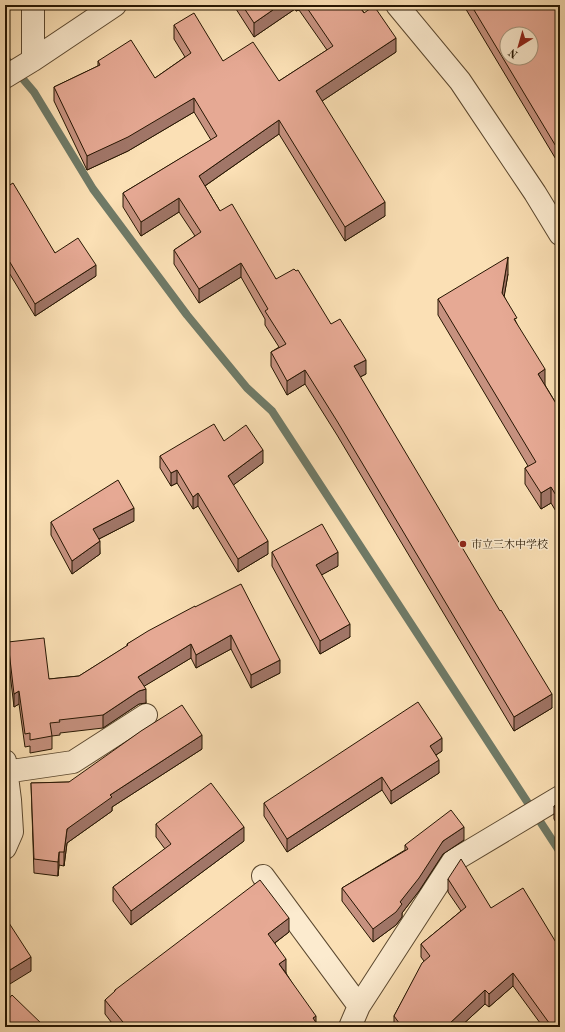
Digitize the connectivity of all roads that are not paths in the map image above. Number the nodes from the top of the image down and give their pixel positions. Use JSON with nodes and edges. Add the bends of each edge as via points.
{"nodes":[{"id":1,"x":33,"y":5,"type":"edge"},
{"id":2,"x":115,"y":5,"type":"edge"},
{"id":3,"x":397,"y":5,"type":"edge"},
{"id":4,"x":33,"y":60,"type":"junction"},
{"id":5,"x":5,"y":77,"type":"edge"},
{"id":6,"x":560,"y":234,"type":"edge"},
{"id":7,"x":146,"y":715,"type":"dead end"},
{"id":8,"x":6,"y":768,"type":"edge"},
{"id":9,"x":560,"y":797,"type":"edge"},
{"id":10,"x":5,"y":848,"type":"edge"},
{"id":11,"x":263,"y":876,"type":"dead end"},
{"id":12,"x":359,"y":1006,"type":"junction"},
{"id":13,"x":350,"y":1027,"type":"edge"}],
"edges":[{"from":1,"to":4,"type":"street"},
{"from":2,"to":4,"type":"street"},
{"from":3,"to":6,"type":"street","via":[[460,81]]},
{"from":4,"to":5,"type":"street"},
{"from":7,"to":8,"type":"street","via":[[73,762]]},
{"from":8,"to":10,"type":"street","via":[[12,832]]},
{"from":9,"to":12,"type":"street","via":[[453,861]]},
{"from":11,"to":12,"type":"street"},
{"from":12,"to":13,"type":"street"}]}
